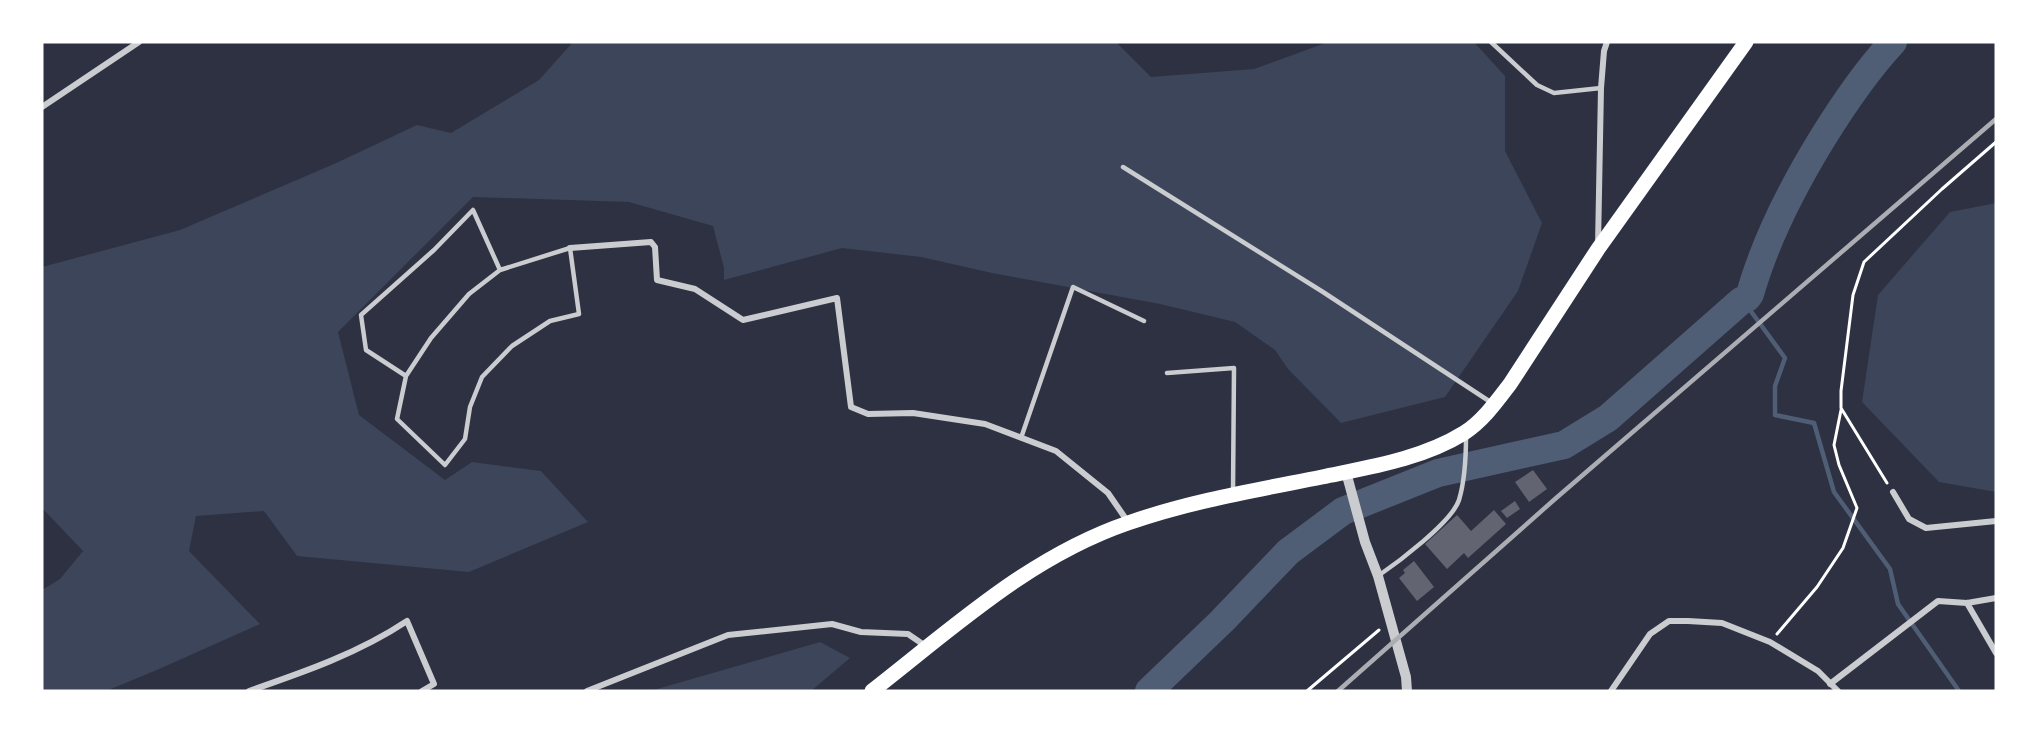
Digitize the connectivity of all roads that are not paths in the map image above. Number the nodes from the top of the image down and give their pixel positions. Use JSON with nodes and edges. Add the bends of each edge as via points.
{"nodes":[{"id":1,"x":139,"y":42,"type":"edge"},
{"id":2,"x":1491,"y":42,"type":"edge"},
{"id":3,"x":1607,"y":42,"type":"edge"},
{"id":4,"x":1746,"y":42,"type":"edge"},
{"id":5,"x":1601,"y":88,"type":"junction"},
{"id":6,"x":42,"y":106,"type":"edge"},
{"id":7,"x":1123,"y":166,"type":"dead end"},
{"id":8,"x":570,"y":248,"type":"junction"},
{"id":9,"x":1598,"y":249,"type":"junction"},
{"id":10,"x":500,"y":270,"type":"junction"},
{"id":11,"x":1143,"y":321,"type":"dead end"},
{"id":12,"x":1167,"y":373,"type":"dead end"},
{"id":13,"x":406,"y":376,"type":"junction"},
{"id":14,"x":1494,"y":404,"type":"junction"},
{"id":15,"x":1466,"y":432,"type":"junction"},
{"id":16,"x":1021,"y":438,"type":"junction"},
{"id":17,"x":1346,"y":472,"type":"junction"},
{"id":18,"x":1893,"y":492,"type":"road end"},
{"id":19,"x":1233,"y":495,"type":"junction"},
{"id":20,"x":1996,"y":521,"type":"edge"},
{"id":21,"x":1128,"y":523,"type":"junction"},
{"id":22,"x":1378,"y":576,"type":"junction"},
{"id":23,"x":1996,"y":598,"type":"edge"},
{"id":24,"x":1967,"y":603,"type":"junction"},
{"id":25,"x":928,"y":647,"type":"junction"},
{"id":26,"x":1996,"y":653,"type":"edge"},
{"id":27,"x":1830,"y":684,"type":"junction"},
{"id":28,"x":249,"y":691,"type":"edge"},
{"id":29,"x":422,"y":691,"type":"edge"},
{"id":30,"x":587,"y":691,"type":"edge"},
{"id":31,"x":872,"y":691,"type":"edge"},
{"id":32,"x":1407,"y":691,"type":"edge"},
{"id":33,"x":1611,"y":691,"type":"edge"},
{"id":34,"x":1838,"y":691,"type":"edge"}],
"edges":[{"from":1,"to":6,"type":"street"},
{"from":2,"to":5,"type":"lane","via":[[1537,85],[1554,93]]},
{"from":3,"to":5,"type":"street"},
{"from":4,"to":9,"type":"main road"},
{"from":5,"to":9,"type":"street"},
{"from":7,"to":14,"type":"lane"},
{"from":8,"to":10,"type":"lane"},
{"from":8,"to":13,"type":"lane","via":[[579,314],[550,321],[512,346],[482,377],[470,406],[465,439],[445,465],[397,419]]},
{"from":8,"to":16,"type":"street","via":[[651,242],[655,247],[657,280],[695,289],[743,320],[837,298],[851,407],[868,414],[913,413],[985,424]]},
{"from":9,"to":14,"type":"main road"},
{"from":10,"to":13,"type":"lane","via":[[469,294],[431,338]]},
{"from":10,"to":13,"type":"lane","via":[[473,210],[361,315],[366,350]]},
{"from":11,"to":16,"type":"lane","via":[[1073,287]]},
{"from":12,"to":19,"type":"lane","via":[[1233,368]]},
{"from":14,"to":15,"type":"main road"},
{"from":15,"to":17,"type":"main road","via":[[1420,454]]},
{"from":15,"to":22,"type":"lane","via":[[1458,502],[1450,515],[1405,557]]},
{"from":16,"to":21,"type":"street","via":[[1056,451],[1108,493]]},
{"from":17,"to":19,"type":"main road"},
{"from":17,"to":22,"type":"street"},
{"from":18,"to":20,"type":"street","via":[[1909,519],[1926,528]]},
{"from":19,"to":21,"type":"main road"},
{"from":21,"to":25,"type":"main road","via":[[1055,554],[1007,585]]},
{"from":22,"to":32,"type":"street"},
{"from":23,"to":24,"type":"street"},
{"from":24,"to":26,"type":"street"},
{"from":24,"to":27,"type":"street","via":[[1938,601]]},
{"from":25,"to":30,"type":"street","via":[[908,634],[861,632],[832,624],[728,635]]},
{"from":25,"to":31,"type":"main road"},
{"from":27,"to":33,"type":"street","via":[[1818,671],[1770,642],[1722,623],[1669,621],[1650,634]]},
{"from":27,"to":34,"type":"street"},
{"from":28,"to":29,"type":"street","via":[[323,664],[407,621],[435,684]]}]}
